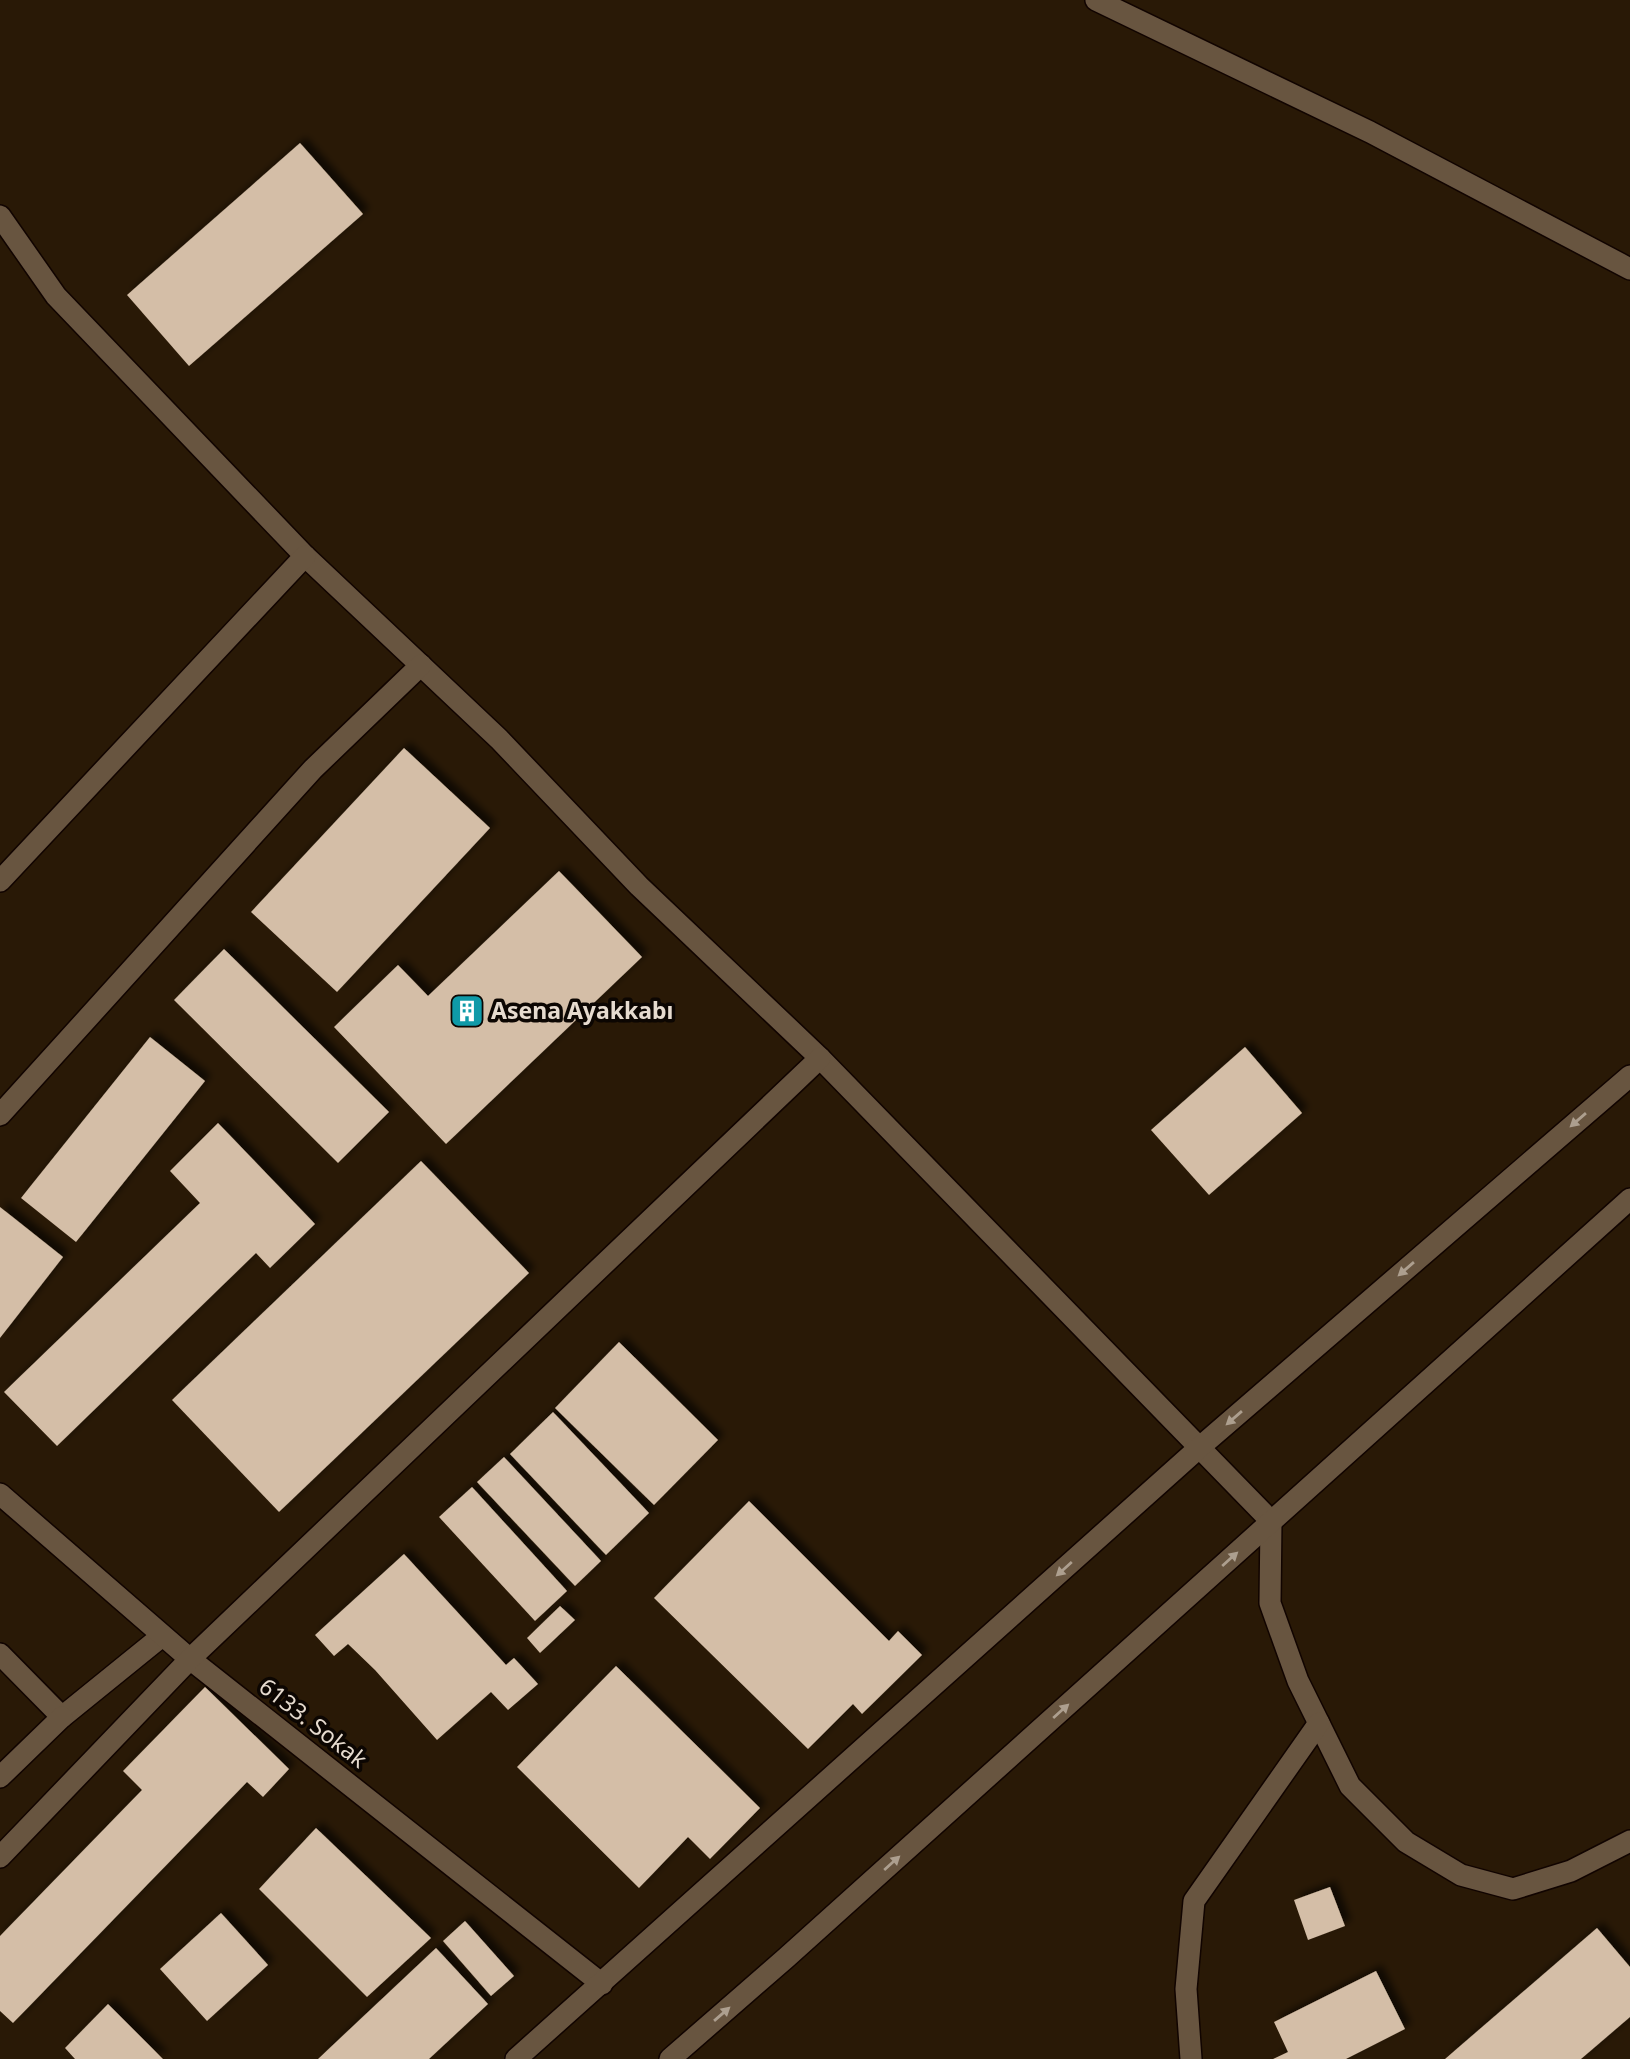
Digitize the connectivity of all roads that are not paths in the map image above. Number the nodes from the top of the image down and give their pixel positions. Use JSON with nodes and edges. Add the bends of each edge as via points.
{"nodes":[{"id":1,"x":1096,"y":0,"type":"edge"},
{"id":2,"x":3,"y":226,"type":"edge"},
{"id":3,"x":1630,"y":269,"type":"edge"},
{"id":4,"x":305,"y":556,"type":"junction"},
{"id":5,"x":421,"y":665,"type":"junction"},
{"id":6,"x":0,"y":881,"type":"edge"},
{"id":7,"x":820,"y":1058,"type":"junction"},
{"id":8,"x":1630,"y":1076,"type":"edge"},
{"id":9,"x":0,"y":1115,"type":"edge"},
{"id":10,"x":1630,"y":1199,"type":"edge"},
{"id":11,"x":1200,"y":1447,"type":"junction"},
{"id":12,"x":0,"y":1494,"type":"edge"},
{"id":13,"x":1272,"y":1521,"type":"junction"},
{"id":14,"x":162,"y":1636,"type":"junction"},
{"id":15,"x":0,"y":1654,"type":"edge"},
{"id":16,"x":190,"y":1660,"type":"junction"},
{"id":17,"x":62,"y":1717,"type":"junction"},
{"id":18,"x":1320,"y":1723,"type":"junction"},
{"id":19,"x":0,"y":1777,"type":"edge"},
{"id":20,"x":1630,"y":1841,"type":"edge"},
{"id":21,"x":0,"y":1857,"type":"edge"},
{"id":22,"x":602,"y":1983,"type":"junction"},
{"id":23,"x":516,"y":2059,"type":"edge"},
{"id":24,"x":670,"y":2059,"type":"edge"},
{"id":25,"x":1191,"y":2059,"type":"edge"}],
"edges":[{"from":1,"to":3,"type":"street","via":[[1370,132]]},
{"from":2,"to":4,"type":"street","via":[[56,296]]},
{"from":4,"to":5,"type":"street"},
{"from":4,"to":6,"type":"street"},
{"from":5,"to":7,"type":"street","via":[[499,739],[639,886]]},
{"from":5,"to":9,"type":"street","via":[[313,769]]},
{"from":7,"to":11,"type":"street"},
{"from":7,"to":16,"type":"street"},
{"from":8,"to":11,"type":"street","one_way":true},
{"from":10,"to":13,"type":"street"},
{"from":11,"to":13,"type":"street"},
{"from":11,"to":22,"type":"street","one_way":true},
{"from":12,"to":14,"type":"street","name":"6133. Sokak"},
{"from":13,"to":18,"type":"street","via":[[1270,1603],[1298,1681]]},
{"from":24,"to":13,"type":"street","one_way":true},
{"from":14,"to":16,"type":"street","name":"6133. Sokak"},
{"from":14,"to":17,"type":"street"},
{"from":15,"to":17,"type":"street"},
{"from":16,"to":21,"type":"street"},
{"from":16,"to":22,"type":"street","name":"6133. Sokak"},
{"from":17,"to":19,"type":"street"},
{"from":18,"to":20,"type":"street","via":[[1350,1786],[1406,1842],[1461,1875],[1513,1889],[1571,1871]]},
{"from":18,"to":25,"type":"street","via":[[1194,1901],[1186,1989]]},
{"from":22,"to":23,"type":"street"}]}
